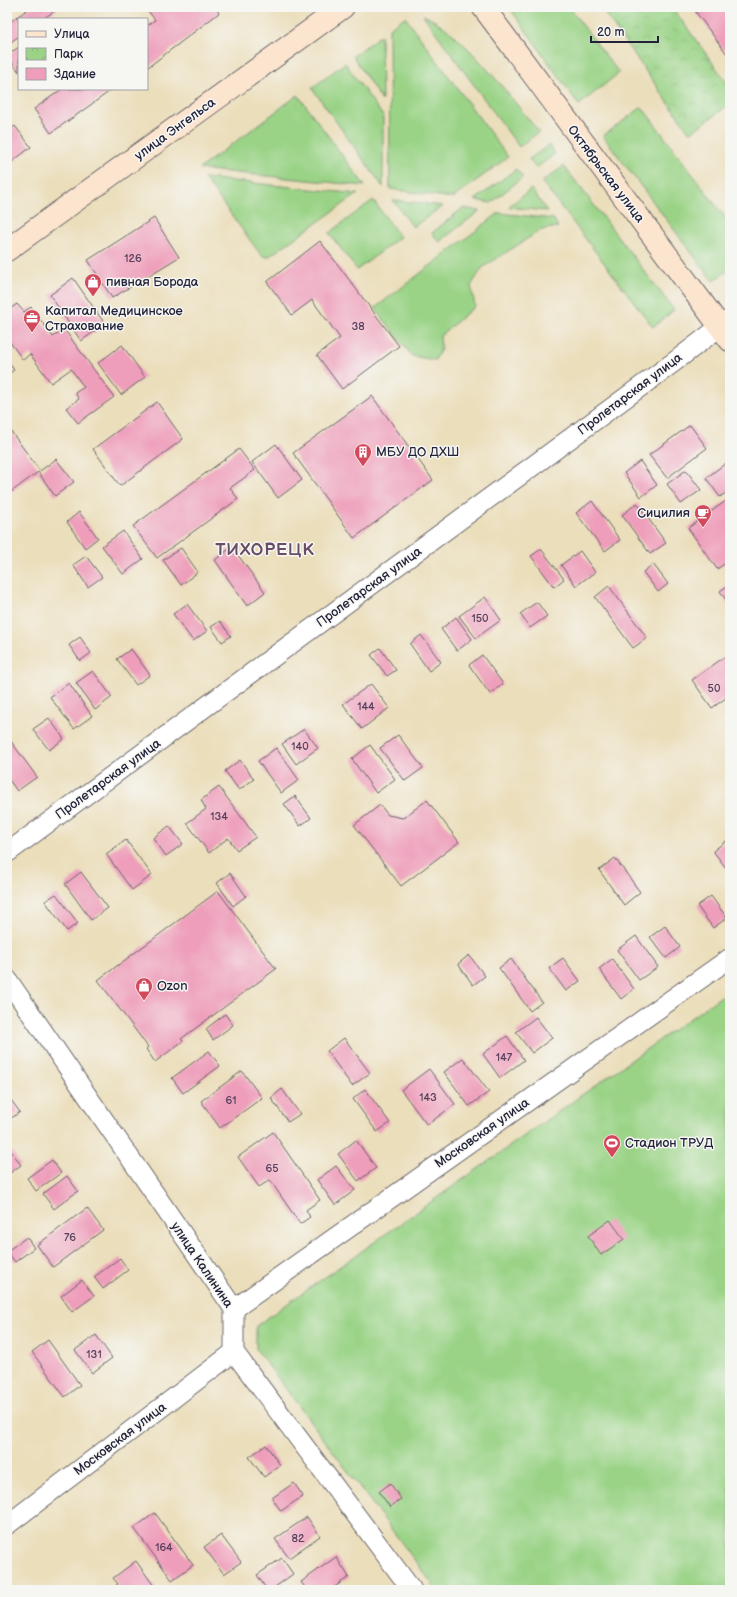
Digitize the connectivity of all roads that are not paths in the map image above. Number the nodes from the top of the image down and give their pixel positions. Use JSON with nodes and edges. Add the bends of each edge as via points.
{"nodes":[{"id":1,"x":343,"y":7,"type":"edge"},
{"id":2,"x":483,"y":7,"type":"edge"},
{"id":3,"x":7,"y":250,"type":"edge"},
{"id":4,"x":726,"y":328,"type":"edge"},
{"id":5,"x":7,"y":853,"type":"edge"},
{"id":6,"x":730,"y":958,"type":"edge"},
{"id":7,"x":7,"y":979,"type":"edge"},
{"id":8,"x":234,"y":1309,"type":"junction"},
{"id":9,"x":234,"y":1352,"type":"junction"},
{"id":10,"x":7,"y":1525,"type":"edge"},
{"id":11,"x":412,"y":1590,"type":"edge"}],
"edges":[{"from":1,"to":3,"type":"main road","name":"улица Энгельса"},
{"from":2,"to":4,"type":"main road","name":"Октябрьская улица"},
{"from":4,"to":5,"type":"street","name":"Пролетарская улица","via":[[674,362]]},
{"from":6,"to":8,"type":"street","name":"Московская улица"},
{"from":7,"to":8,"type":"street","name":"улица Калинина"},
{"from":8,"to":9,"type":"street","name":"улица Калинина"},
{"from":9,"to":10,"type":"street","name":"Московская улица"},
{"from":9,"to":11,"type":"street"}]}
